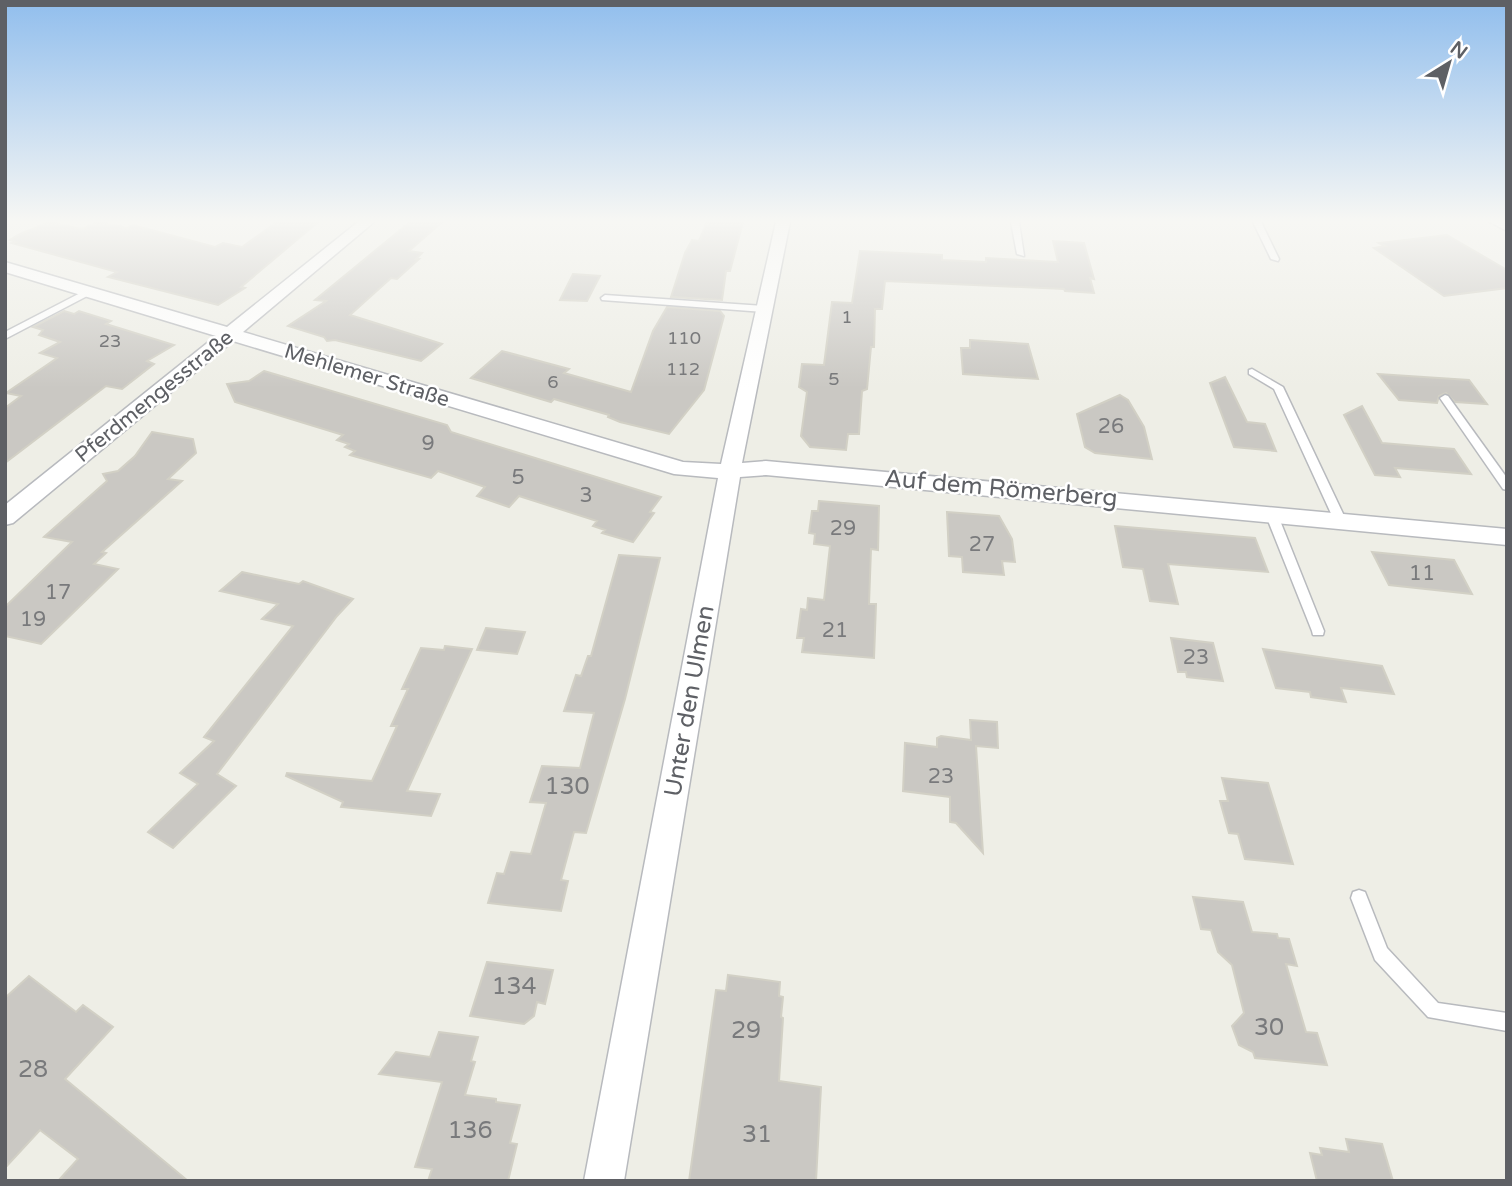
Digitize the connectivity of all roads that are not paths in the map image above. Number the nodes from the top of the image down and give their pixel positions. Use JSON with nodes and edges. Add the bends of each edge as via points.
{"nodes":[{"id":1,"x":39,"y":277,"type":"edge"},
{"id":2,"x":299,"y":277,"type":"edge"},
{"id":3,"x":771,"y":277,"type":"edge"},
{"id":4,"x":88,"y":292,"type":"junction"},
{"id":5,"x":605,"y":298,"type":"dead end"},
{"id":6,"x":764,"y":309,"type":"junction"},
{"id":7,"x":230,"y":334,"type":"junction"},
{"id":8,"x":5,"y":336,"type":"edge"},
{"id":9,"x":1252,"y":372,"type":"dead end"},
{"id":10,"x":1445,"y":398,"type":"dead end"},
{"id":11,"x":730,"y":471,"type":"junction"},
{"id":12,"x":1507,"y":486,"type":"edge"},
{"id":13,"x":1271,"y":513,"type":"junction"},
{"id":14,"x":5,"y":517,"type":"edge"},
{"id":15,"x":1340,"y":520,"type":"junction"},
{"id":16,"x":1507,"y":537,"type":"edge"},
{"id":17,"x":1318,"y":631,"type":"dead end"},
{"id":18,"x":1359,"y":898,"type":"dead end"},
{"id":19,"x":1507,"y":1022,"type":"edge"},
{"id":20,"x":604,"y":1181,"type":"edge"}],
"edges":[{"from":1,"to":4,"type":"street","name":"Mehlemer Straße"},
{"from":2,"to":7,"type":"street","name":"Pferdmengesstraße"},
{"from":3,"to":6,"type":"street","name":"Unter den Ulmen"},
{"from":4,"to":7,"type":"street","name":"Mehlemer Straße"},
{"from":4,"to":8,"type":"lane"},
{"from":5,"to":6,"type":"lane"},
{"from":6,"to":11,"type":"street","name":"Unter den Ulmen"},
{"from":7,"to":11,"type":"street","name":"Mehlemer Straße","via":[[681,469]]},
{"from":7,"to":14,"type":"street","name":"Pferdmengesstraße"},
{"from":9,"to":15,"type":"lane","via":[[1278,387]]},
{"from":10,"to":12,"type":"lane"},
{"from":11,"to":13,"type":"street","name":"Auf dem Römerberg","via":[[766,468]]},
{"from":11,"to":20,"type":"street","name":"Unter den Ulmen"},
{"from":13,"to":15,"type":"street","name":"Auf dem Römerberg"},
{"from":13,"to":17,"type":"lane"},
{"from":15,"to":16,"type":"street","name":"Auf dem Römerberg"},
{"from":18,"to":19,"type":"lane","via":[[1381,954],[1434,1012]]}]}
